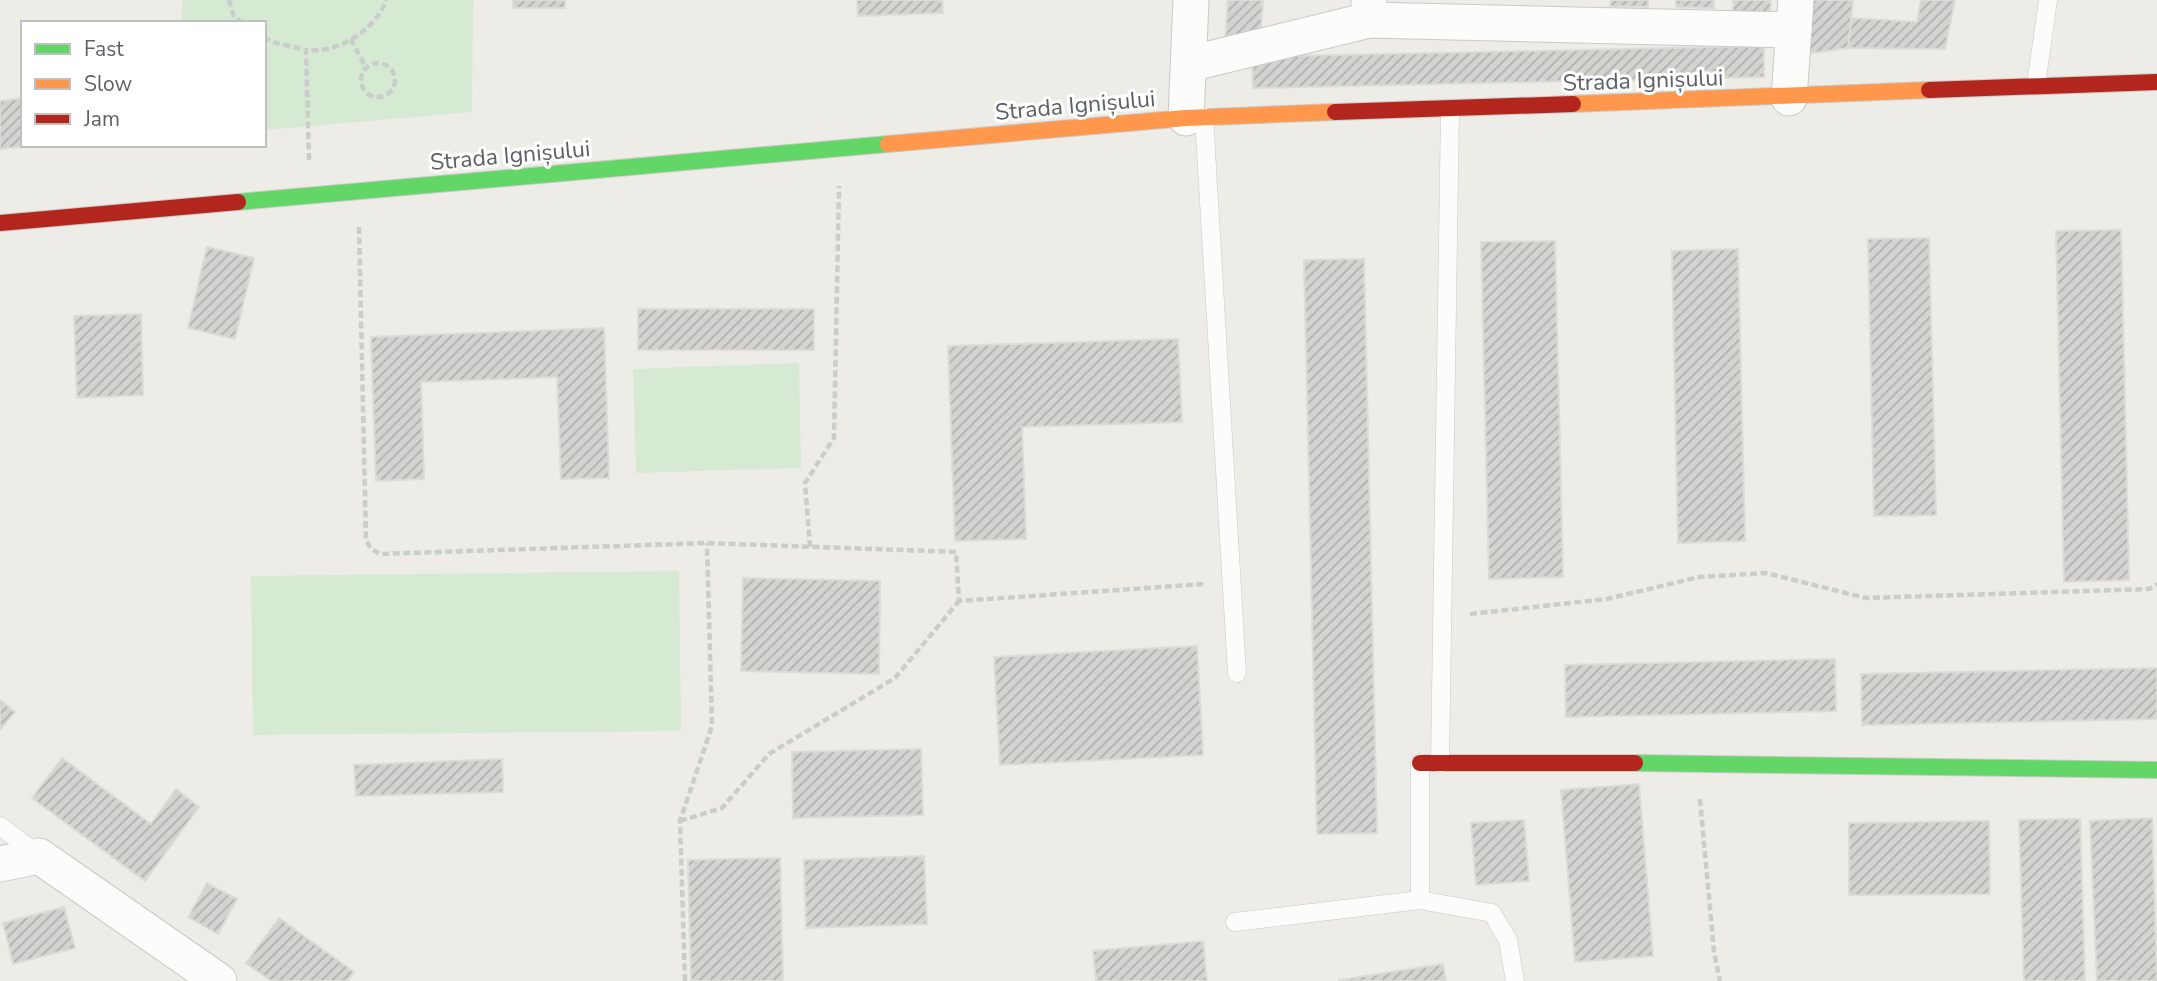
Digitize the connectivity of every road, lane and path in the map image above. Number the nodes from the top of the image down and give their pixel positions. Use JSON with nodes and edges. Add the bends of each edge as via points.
{"nodes":[{"id":1,"x":229,"y":0,"type":"edge"},
{"id":2,"x":386,"y":0,"type":"edge"},
{"id":3,"x":1191,"y":0,"type":"edge"},
{"id":4,"x":2048,"y":0,"type":"edge"},
{"id":5,"x":1369,"y":10,"type":"edge"},
{"id":6,"x":1469,"y":11,"type":"edge"},
{"id":7,"x":1536,"y":12,"type":"edge"},
{"id":8,"x":1599,"y":13,"type":"edge"},
{"id":9,"x":1660,"y":13,"type":"edge"},
{"id":10,"x":1722,"y":14,"type":"edge"},
{"id":11,"x":1795,"y":15,"type":"edge"},
{"id":12,"x":240,"y":21,"type":"edge"},
{"id":13,"x":266,"y":38,"type":"edge"},
{"id":14,"x":351,"y":39,"type":"junction"},
{"id":15,"x":306,"y":50,"type":"junction"},
{"id":16,"x":1189,"y":64,"type":"junction"},
{"id":17,"x":366,"y":68,"type":"junction"},
{"id":18,"x":2157,"y":82,"type":"edge"},
{"id":19,"x":2036,"y":85,"type":"junction"},
{"id":20,"x":1789,"y":98,"type":"junction"},
{"id":21,"x":1450,"y":109,"type":"junction"},
{"id":22,"x":1196,"y":118,"type":"junction"},
{"id":23,"x":840,"y":148,"type":"junction"},
{"id":24,"x":358,"y":191,"type":"junction"},
{"id":25,"x":310,"y":195,"type":"junction"},
{"id":26,"x":0,"y":223,"type":"edge"},
{"id":27,"x":707,"y":543,"type":"junction"},
{"id":28,"x":810,"y":547,"type":"junction"},
{"id":29,"x":1230,"y":582,"type":"junction"},
{"id":30,"x":2157,"y":584,"type":"edge"},
{"id":31,"x":959,"y":601,"type":"junction"},
{"id":32,"x":1441,"y":617,"type":"junction"},
{"id":33,"x":1237,"y":673,"type":"dead end"},
{"id":34,"x":1420,"y":763,"type":"joint"},
{"id":35,"x":1697,"y":763,"type":"junction"},
{"id":36,"x":1440,"y":764,"type":"junction"},
{"id":37,"x":2157,"y":770,"type":"edge"},
{"id":38,"x":680,"y":821,"type":"junction"},
{"id":39,"x":0,"y":826,"type":"edge"},
{"id":40,"x":38,"y":856,"type":"junction"},
{"id":41,"x":0,"y":864,"type":"edge"},
{"id":42,"x":1420,"y":900,"type":"junction"},
{"id":43,"x":1235,"y":922,"type":"dead end"},
{"id":44,"x":219,"y":981,"type":"edge"},
{"id":45,"x":685,"y":981,"type":"edge"},
{"id":46,"x":1514,"y":981,"type":"edge"},
{"id":47,"x":1720,"y":981,"type":"edge"}],
"edges":[{"from":1,"to":12,"type":"path"},
{"from":2,"to":14,"type":"path","via":[[381,15]]},
{"from":3,"to":16,"type":"street"},
{"from":4,"to":19,"type":"lane"},
{"from":5,"to":6,"type":"street"},
{"from":5,"to":16,"type":"street"},
{"from":6,"to":7,"type":"street"},
{"from":7,"to":8,"type":"street"},
{"from":8,"to":9,"type":"street"},
{"from":9,"to":10,"type":"street"},
{"from":10,"to":11,"type":"street"},
{"from":11,"to":20,"type":"street"},
{"from":13,"to":15,"type":"path"},
{"from":14,"to":15,"type":"path","via":[[317,51]]},
{"from":14,"to":17,"type":"path"},
{"from":15,"to":25,"type":"path"},
{"from":16,"to":22,"type":"street"},
{"from":17,"to":17,"type":"path","via":[[361,78],[367,93],[382,96],[392,90],[391,68],[380,63]]},
{"from":18,"to":19,"type":"street","name":"Strada Ignișului"},
{"from":19,"to":20,"type":"street","name":"Strada Ignișului"},
{"from":20,"to":21,"type":"street","name":"Strada Ignișului"},
{"from":21,"to":22,"type":"street","name":"Strada Ignișului"},
{"from":21,"to":32,"type":"lane"},
{"from":22,"to":23,"type":"street","name":"Strada Ignișului"},
{"from":22,"to":29,"type":"lane"},
{"from":23,"to":24,"type":"street","name":"Strada Ignișului"},
{"from":23,"to":28,"type":"path","via":[[834,438],[805,483]]},
{"from":24,"to":25,"type":"street","name":"Strada Ignișului"},
{"from":24,"to":27,"type":"path","via":[[366,540],[371,549],[380,554]]},
{"from":25,"to":26,"type":"street","name":"Strada Ignișului"},
{"from":27,"to":28,"type":"path"},
{"from":27,"to":38,"type":"path","via":[[712,726]]},
{"from":28,"to":31,"type":"path","via":[[956,552]]},
{"from":29,"to":31,"type":"path"},
{"from":29,"to":33,"type":"lane"},
{"from":30,"to":32,"type":"path","via":[[2149,589],[1866,598],[1766,573],[1699,577],[1607,599]]},
{"from":31,"to":38,"type":"path","via":[[895,678],[769,754],[722,808]]},
{"from":32,"to":36,"type":"lane"},
{"from":34,"to":36,"type":"street"},
{"from":34,"to":42,"type":"lane"},
{"from":35,"to":36,"type":"street"},
{"from":35,"to":37,"type":"street"},
{"from":35,"to":47,"type":"path"},
{"from":38,"to":45,"type":"path"},
{"from":39,"to":40,"type":"lane"},
{"from":40,"to":41,"type":"street"},
{"from":40,"to":44,"type":"street"},
{"from":42,"to":43,"type":"lane"},
{"from":42,"to":46,"type":"lane","via":[[1492,913],[1508,940]]}]}
